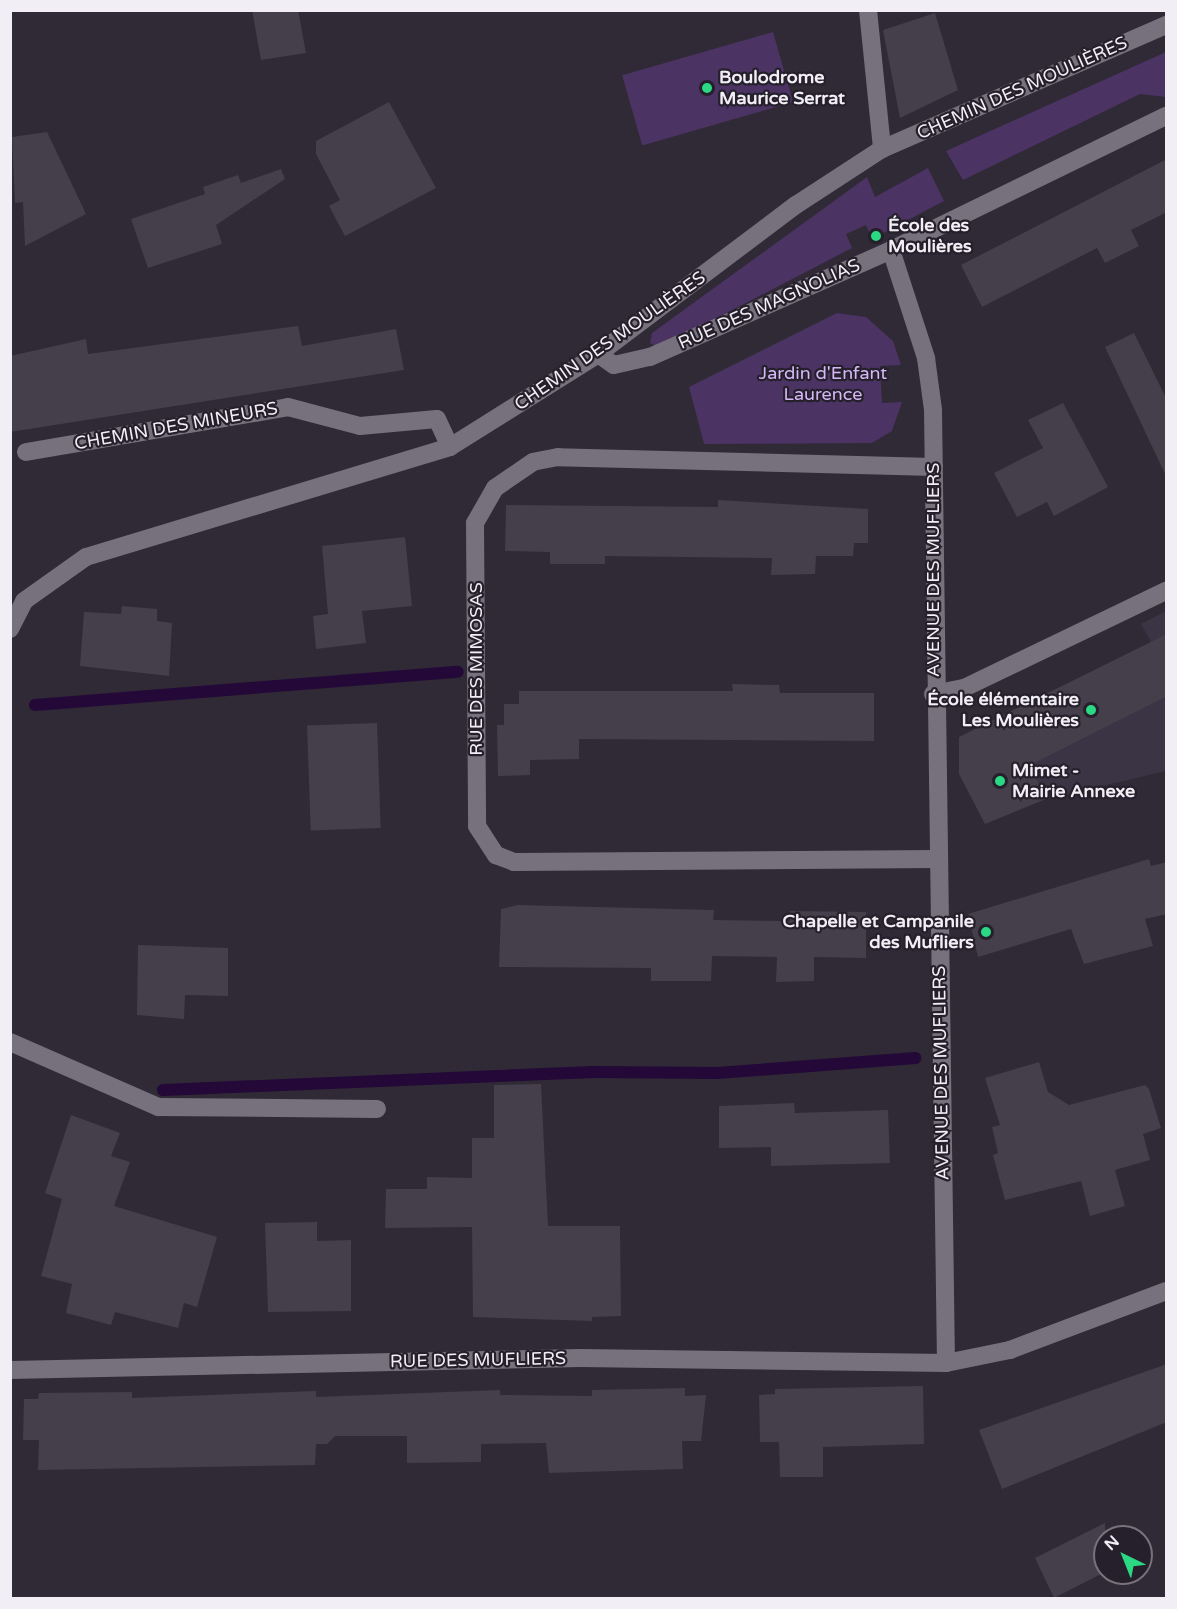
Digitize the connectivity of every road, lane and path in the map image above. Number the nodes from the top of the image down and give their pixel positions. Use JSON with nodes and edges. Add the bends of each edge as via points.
{"nodes":[{"id":1,"x":868,"y":10,"type":"edge"},
{"id":2,"x":1167,"y":25,"type":"edge"},
{"id":3,"x":1167,"y":116,"type":"edge"},
{"id":4,"x":882,"y":149,"type":"junction"},
{"id":5,"x":891,"y":249,"type":"junction"},
{"id":6,"x":598,"y":354,"type":"junction"},
{"id":7,"x":450,"y":447,"type":"junction"},
{"id":8,"x":26,"y":452,"type":"dead end"},
{"id":9,"x":934,"y":467,"type":"junction"},
{"id":10,"x":1167,"y":591,"type":"edge"},
{"id":11,"x":10,"y":630,"type":"edge"},
{"id":12,"x":933,"y":694,"type":"junction"},
{"id":13,"x":938,"y":859,"type":"junction"},
{"id":14,"x":10,"y":1042,"type":"edge"},
{"id":15,"x":377,"y":1108,"type":"dead end"},
{"id":16,"x":1167,"y":1291,"type":"edge"},
{"id":17,"x":946,"y":1363,"type":"junction"},
{"id":18,"x":10,"y":1370,"type":"edge"}],
"edges":[{"from":1,"to":4,"type":"street"},
{"from":2,"to":4,"type":"street","name":"CHEMIN DES MOULIÈRES"},
{"from":3,"to":5,"type":"street","name":"RUE DES MAGNOLIAS"},
{"from":4,"to":6,"type":"street","name":"CHEMIN DES MOULIÈRES","via":[[796,205]]},
{"from":5,"to":6,"type":"street","name":"RUE DES MAGNOLIAS","via":[[650,357],[614,365]]},
{"from":5,"to":9,"type":"street","name":"AVENUE DES MUFLIERS","via":[[926,358]]},
{"from":6,"to":7,"type":"street","name":"CHEMIN DES MOULIÈRES"},
{"from":7,"to":8,"type":"street","name":"CHEMIN DES MINEURS","via":[[437,419],[360,426],[288,406]]},
{"from":7,"to":11,"type":"street","name":"CHEMIN DES MOULIÈRES","via":[[86,557],[24,601]]},
{"from":9,"to":12,"type":"street","name":"AVENUE DES MUFLIERS"},
{"from":9,"to":13,"type":"street","name":"RUE DES MIMOSAS","via":[[558,458],[533,462],[495,488],[475,523],[477,826],[496,855],[514,862]]},
{"from":10,"to":12,"type":"street","via":[[964,688]]},
{"from":12,"to":13,"type":"street","name":"AVENUE DES MUFLIERS"},
{"from":13,"to":17,"type":"street","name":"AVENUE DES MUFLIERS"},
{"from":14,"to":15,"type":"street","via":[[158,1107]]},
{"from":16,"to":17,"type":"street","name":"RUE DES MUFLIERS","via":[[1010,1350]]},
{"from":17,"to":18,"type":"street","name":"RUE DES MUFLIERS","via":[[581,1358]]}]}
